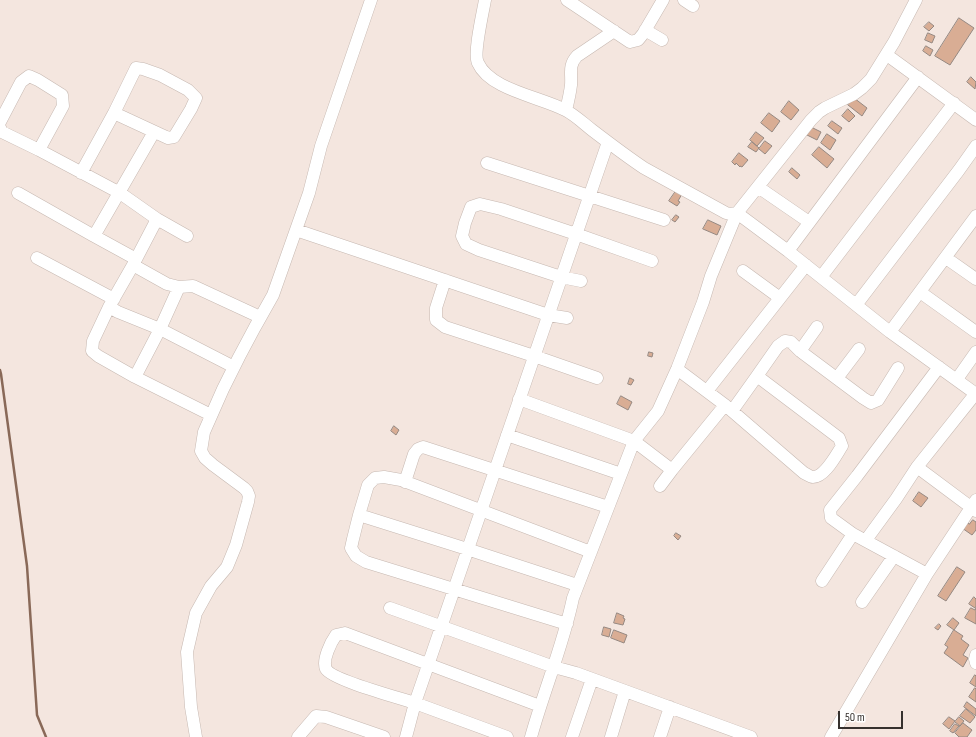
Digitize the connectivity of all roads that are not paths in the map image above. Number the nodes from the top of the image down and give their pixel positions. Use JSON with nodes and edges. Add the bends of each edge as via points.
{"nodes":[{"id":1,"x":371,"y":0,"type":"edge"},
{"id":2,"x":485,"y":0,"type":"edge"},
{"id":3,"x":566,"y":0,"type":"edge"},
{"id":4,"x":915,"y":0,"type":"edge"},
{"id":5,"x":658,"y":2,"type":"edge"},
{"id":6,"x":645,"y":30,"type":"junction"},
{"id":7,"x":614,"y":31,"type":"junction"},
{"id":8,"x":662,"y":40,"type":"dead end"},
{"id":9,"x":887,"y":55,"type":"junction"},
{"id":10,"x":918,"y":77,"type":"junction"},
{"id":11,"x":954,"y":103,"type":"junction"},
{"id":12,"x":566,"y":110,"type":"junction"},
{"id":13,"x":114,"y":113,"type":"junction"},
{"id":14,"x":976,"y":120,"type":"edge"},
{"id":15,"x":0,"y":122,"type":"edge"},
{"id":16,"x":0,"y":128,"type":"edge"},
{"id":17,"x":154,"y":132,"type":"junction"},
{"id":18,"x":608,"y":142,"type":"junction"},
{"id":19,"x":976,"y":146,"type":"edge"},
{"id":20,"x":39,"y":150,"type":"junction"},
{"id":21,"x":487,"y":163,"type":"dead end"},
{"id":22,"x":81,"y":173,"type":"junction"},
{"id":23,"x":758,"y":187,"type":"junction"},
{"id":24,"x":120,"y":193,"type":"junction"},
{"id":25,"x":18,"y":194,"type":"dead end"},
{"id":26,"x":590,"y":196,"type":"junction"},
{"id":27,"x":738,"y":213,"type":"junction"},
{"id":28,"x":976,"y":216,"type":"edge"},
{"id":29,"x":157,"y":219,"type":"junction"},
{"id":30,"x":664,"y":220,"type":"dead end"},
{"id":31,"x":809,"y":222,"type":"junction"},
{"id":32,"x":296,"y":230,"type":"junction"},
{"id":33,"x":576,"y":234,"type":"junction"},
{"id":34,"x":94,"y":236,"type":"junction"},
{"id":35,"x":187,"y":236,"type":"dead end"},
{"id":36,"x":788,"y":251,"type":"junction"},
{"id":37,"x":37,"y":258,"type":"dead end"},
{"id":38,"x":946,"y":258,"type":"junction"},
{"id":39,"x":652,"y":261,"type":"dead end"},
{"id":40,"x":135,"y":262,"type":"junction"},
{"id":41,"x":806,"y":265,"type":"junction"},
{"id":42,"x":743,"y":271,"type":"dead end"},
{"id":43,"x":562,"y":277,"type":"junction"},
{"id":44,"x":821,"y":277,"type":"junction"},
{"id":45,"x":976,"y":279,"type":"edge"},
{"id":46,"x":445,"y":280,"type":"junction"},
{"id":47,"x":581,"y":281,"type":"dead end"},
{"id":48,"x":179,"y":287,"type":"junction"},
{"id":49,"x":920,"y":292,"type":"junction"},
{"id":50,"x":780,"y":298,"type":"junction"},
{"id":51,"x":112,"y":303,"type":"junction"},
{"id":52,"x":856,"y":305,"type":"junction"},
{"id":53,"x":548,"y":315,"type":"junction"},
{"id":54,"x":260,"y":317,"type":"junction"},
{"id":55,"x":567,"y":318,"type":"dead end"},
{"id":56,"x":817,"y":327,"type":"dead end"},
{"id":57,"x":160,"y":329,"type":"junction"},
{"id":58,"x":890,"y":332,"type":"junction"},
{"id":59,"x":976,"y":332,"type":"edge"},
{"id":60,"x":859,"y":349,"type":"dead end"},
{"id":61,"x":800,"y":351,"type":"junction"},
{"id":62,"x":976,"y":352,"type":"edge"},
{"id":63,"x":534,"y":356,"type":"junction"},
{"id":64,"x":234,"y":367,"type":"junction"},
{"id":65,"x":939,"y":367,"type":"junction"},
{"id":66,"x":898,"y":368,"type":"dead end"},
{"id":67,"x":676,"y":369,"type":"junction"},
{"id":68,"x":757,"y":376,"type":"junction"},
{"id":69,"x":135,"y":377,"type":"junction"},
{"id":70,"x":598,"y":378,"type":"dead end"},
{"id":71,"x":837,"y":378,"type":"junction"},
{"id":72,"x":957,"y":379,"type":"junction"},
{"id":73,"x":707,"y":391,"type":"junction"},
{"id":74,"x":976,"y":394,"type":"edge"},
{"id":75,"x":519,"y":399,"type":"junction"},
{"id":76,"x":729,"y":408,"type":"junction"},
{"id":77,"x":211,"y":415,"type":"junction"},
{"id":78,"x":507,"y":435,"type":"junction"},
{"id":79,"x":634,"y":441,"type":"junction"},
{"id":80,"x":917,"y":467,"type":"junction"},
{"id":81,"x":495,"y":470,"type":"junction"},
{"id":82,"x":672,"y":470,"type":"junction"},
{"id":83,"x":621,"y":474,"type":"junction"},
{"id":84,"x":405,"y":482,"type":"junction"},
{"id":85,"x":660,"y":486,"type":"dead end"},
{"id":86,"x":974,"y":506,"type":"edge"},
{"id":87,"x":608,"y":507,"type":"junction"},
{"id":88,"x":481,"y":510,"type":"junction"},
{"id":89,"x":359,"y":515,"type":"junction"},
{"id":90,"x":853,"y":534,"type":"junction"},
{"id":91,"x":866,"y":540,"type":"junction"},
{"id":92,"x":467,"y":549,"type":"junction"},
{"id":93,"x":591,"y":552,"type":"junction"},
{"id":94,"x":894,"y":556,"type":"junction"},
{"id":95,"x":927,"y":574,"type":"junction"},
{"id":96,"x":822,"y":581,"type":"dead end"},
{"id":97,"x":578,"y":585,"type":"junction"},
{"id":98,"x":454,"y":589,"type":"junction"},
{"id":99,"x":862,"y":602,"type":"dead end"},
{"id":100,"x":390,"y":608,"type":"dead end"},
{"id":101,"x":567,"y":624,"type":"junction"},
{"id":102,"x":441,"y":626,"type":"junction"},
{"id":103,"x":976,"y":655,"type":"edge"},
{"id":104,"x":976,"y":663,"type":"edge"},
{"id":105,"x":428,"y":664,"type":"junction"},
{"id":106,"x":554,"y":667,"type":"junction"},
{"id":107,"x":592,"y":679,"type":"junction"},
{"id":108,"x":625,"y":691,"type":"junction"},
{"id":109,"x":415,"y":703,"type":"junction"},
{"id":110,"x":540,"y":706,"type":"junction"},
{"id":111,"x":670,"y":707,"type":"junction"},
{"id":112,"x":196,"y":737,"type":"edge"},
{"id":113,"x":298,"y":737,"type":"edge"},
{"id":114,"x":384,"y":737,"type":"edge"},
{"id":115,"x":406,"y":737,"type":"edge"},
{"id":116,"x":507,"y":737,"type":"edge"},
{"id":117,"x":531,"y":737,"type":"edge"},
{"id":118,"x":572,"y":737,"type":"edge"},
{"id":119,"x":611,"y":737,"type":"edge"},
{"id":120,"x":660,"y":737,"type":"edge"},
{"id":121,"x":751,"y":737,"type":"edge"},
{"id":122,"x":831,"y":737,"type":"edge"}],
"edges":[{"from":1,"to":32,"type":"street","via":[[321,146]]},
{"from":2,"to":12,"type":"street","via":[[476,53],[477,62],[483,71],[503,85]]},
{"from":3,"to":7,"type":"street"},
{"from":4,"to":9,"type":"street"},
{"from":5,"to":6,"type":"street"},
{"from":6,"to":7,"type":"street","via":[[638,40],[630,42]]},
{"from":6,"to":8,"type":"street"},
{"from":7,"to":12,"type":"street","via":[[573,60],[570,67],[571,85]]},
{"from":9,"to":10,"type":"street"},
{"from":9,"to":23,"type":"street","via":[[862,88],[825,108],[811,120]]},
{"from":10,"to":11,"type":"street"},
{"from":10,"to":31,"type":"street"},
{"from":11,"to":14,"type":"street"},
{"from":11,"to":44,"type":"street"},
{"from":12,"to":18,"type":"street"},
{"from":13,"to":17,"type":"street"},
{"from":13,"to":17,"type":"street","via":[[136,68],[160,75],[188,90],[196,98],[174,138]]},
{"from":13,"to":22,"type":"street"},
{"from":15,"to":20,"type":"street","via":[[21,82],[29,76],[62,95],[62,106]]},
{"from":16,"to":20,"type":"street","via":[[2,132]]},
{"from":17,"to":24,"type":"street"},
{"from":18,"to":26,"type":"street"},
{"from":18,"to":27,"type":"street","via":[[644,168],[730,214]]},
{"from":19,"to":52,"type":"street"},
{"from":20,"to":22,"type":"street"},
{"from":21,"to":26,"type":"street"},
{"from":22,"to":24,"type":"street"},
{"from":23,"to":27,"type":"street"},
{"from":23,"to":31,"type":"street"},
{"from":24,"to":29,"type":"street"},
{"from":24,"to":34,"type":"street"},
{"from":25,"to":34,"type":"street"},
{"from":26,"to":30,"type":"street"},
{"from":26,"to":33,"type":"street"},
{"from":27,"to":36,"type":"street"},
{"from":27,"to":67,"type":"street"},
{"from":28,"to":38,"type":"street"},
{"from":29,"to":35,"type":"street"},
{"from":29,"to":40,"type":"street"},
{"from":31,"to":36,"type":"street"},
{"from":32,"to":46,"type":"street"},
{"from":32,"to":54,"type":"street","via":[[273,295]]},
{"from":33,"to":39,"type":"street"},
{"from":33,"to":43,"type":"street"},
{"from":33,"to":43,"type":"street","via":[[480,204],[471,207],[465,223],[462,236],[466,244]]},
{"from":34,"to":40,"type":"street"},
{"from":36,"to":41,"type":"street"},
{"from":37,"to":51,"type":"street"},
{"from":38,"to":45,"type":"street"},
{"from":38,"to":49,"type":"street"},
{"from":40,"to":48,"type":"street","via":[[167,284]]},
{"from":40,"to":51,"type":"street"},
{"from":41,"to":44,"type":"street"},
{"from":41,"to":50,"type":"street"},
{"from":42,"to":50,"type":"street"},
{"from":43,"to":47,"type":"street"},
{"from":43,"to":53,"type":"street"},
{"from":44,"to":52,"type":"street"},
{"from":46,"to":53,"type":"street"},
{"from":46,"to":63,"type":"street","via":[[436,308],[436,320],[445,327]]},
{"from":48,"to":54,"type":"street","via":[[193,286]]},
{"from":48,"to":57,"type":"street"},
{"from":49,"to":58,"type":"street"},
{"from":49,"to":59,"type":"street"},
{"from":50,"to":73,"type":"street"},
{"from":51,"to":57,"type":"street","via":[[118,312]]},
{"from":51,"to":69,"type":"street","via":[[93,341],[92,351]]},
{"from":52,"to":58,"type":"street"},
{"from":53,"to":55,"type":"street"},
{"from":53,"to":63,"type":"street"},
{"from":54,"to":64,"type":"street"},
{"from":56,"to":61,"type":"street"},
{"from":57,"to":64,"type":"street"},
{"from":57,"to":69,"type":"street"},
{"from":58,"to":65,"type":"street"},
{"from":60,"to":71,"type":"street"},
{"from":61,"to":68,"type":"street","via":[[791,342],[785,341],[778,346]]},
{"from":61,"to":71,"type":"street"},
{"from":62,"to":72,"type":"street"},
{"from":63,"to":70,"type":"street"},
{"from":63,"to":75,"type":"street"},
{"from":64,"to":77,"type":"street"},
{"from":65,"to":72,"type":"street"},
{"from":65,"to":90,"type":"street","via":[[830,510],[831,518]]},
{"from":66,"to":71,"type":"street","via":[[878,400],[871,403]]},
{"from":67,"to":73,"type":"street"},
{"from":67,"to":79,"type":"street","via":[[658,411]]},
{"from":68,"to":76,"type":"street"},
{"from":68,"to":76,"type":"street","via":[[839,438],[842,446],[831,463],[819,476],[812,477],[804,473]]},
{"from":69,"to":77,"type":"street"},
{"from":72,"to":74,"type":"street"},
{"from":73,"to":76,"type":"street"},
{"from":74,"to":80,"type":"street"},
{"from":75,"to":78,"type":"street"},
{"from":75,"to":79,"type":"street"},
{"from":76,"to":82,"type":"street"},
{"from":77,"to":112,"type":"street","via":[[204,432],[202,454],[244,488],[249,496],[236,545],[226,566],[196,613],[187,652],[188,681]]},
{"from":78,"to":81,"type":"street"},
{"from":78,"to":83,"type":"street"},
{"from":79,"to":82,"type":"street"},
{"from":79,"to":83,"type":"street"},
{"from":80,"to":86,"type":"street"},
{"from":80,"to":91,"type":"street"},
{"from":81,"to":84,"type":"street","via":[[423,447],[414,454]]},
{"from":81,"to":87,"type":"street"},
{"from":81,"to":88,"type":"street"},
{"from":82,"to":85,"type":"street"},
{"from":83,"to":87,"type":"street"},
{"from":84,"to":88,"type":"street"},
{"from":84,"to":89,"type":"street","via":[[384,477],[375,478],[368,485]]},
{"from":86,"to":95,"type":"street"},
{"from":87,"to":93,"type":"street"},
{"from":88,"to":92,"type":"street"},
{"from":88,"to":93,"type":"street"},
{"from":89,"to":92,"type":"street"},
{"from":89,"to":98,"type":"street","via":[[351,548],[356,556],[366,562]]},
{"from":90,"to":91,"type":"street"},
{"from":90,"to":96,"type":"street"},
{"from":91,"to":94,"type":"street"},
{"from":92,"to":97,"type":"street"},
{"from":92,"to":98,"type":"street"},
{"from":93,"to":97,"type":"street"},
{"from":94,"to":95,"type":"street"},
{"from":94,"to":99,"type":"street"},
{"from":95,"to":122,"type":"street"},
{"from":97,"to":101,"type":"street"},
{"from":98,"to":101,"type":"street"},
{"from":98,"to":102,"type":"street"},
{"from":100,"to":102,"type":"street"},
{"from":101,"to":106,"type":"street"},
{"from":102,"to":105,"type":"street"},
{"from":102,"to":106,"type":"street"},
{"from":103,"to":104,"type":"street"},
{"from":105,"to":109,"type":"street"},
{"from":105,"to":109,"type":"street","via":[[345,633],[336,635],[331,641],[325,663],[327,670],[334,676]]},
{"from":105,"to":110,"type":"street"},
{"from":106,"to":107,"type":"street"},
{"from":106,"to":110,"type":"street"},
{"from":107,"to":108,"type":"street"},
{"from":107,"to":118,"type":"street"},
{"from":108,"to":111,"type":"street"},
{"from":108,"to":119,"type":"street"},
{"from":109,"to":115,"type":"street"},
{"from":109,"to":116,"type":"street"},
{"from":110,"to":117,"type":"street"},
{"from":111,"to":120,"type":"street"},
{"from":111,"to":121,"type":"street"},
{"from":113,"to":114,"type":"street","via":[[316,716]]}]}
